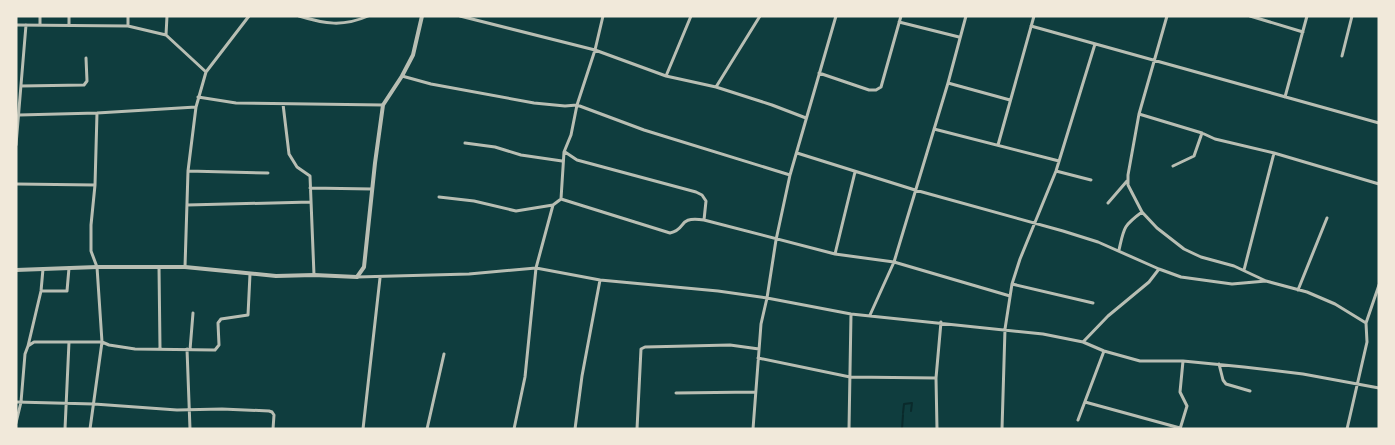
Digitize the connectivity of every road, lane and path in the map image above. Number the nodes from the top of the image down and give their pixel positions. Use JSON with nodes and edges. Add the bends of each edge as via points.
{"nodes":[{"id":1,"x":40,"y":16,"type":"edge"},
{"id":2,"x":69,"y":16,"type":"edge"},
{"id":3,"x":128,"y":16,"type":"edge"},
{"id":4,"x":167,"y":16,"type":"edge"},
{"id":5,"x":249,"y":16,"type":"edge"},
{"id":6,"x":299,"y":16,"type":"edge"},
{"id":7,"x":368,"y":16,"type":"edge"},
{"id":8,"x":422,"y":16,"type":"edge"},
{"id":9,"x":460,"y":16,"type":"edge"},
{"id":10,"x":603,"y":16,"type":"edge"},
{"id":11,"x":691,"y":16,"type":"edge"},
{"id":12,"x":760,"y":16,"type":"edge"},
{"id":13,"x":836,"y":16,"type":"edge"},
{"id":14,"x":900,"y":16,"type":"edge"},
{"id":15,"x":966,"y":16,"type":"edge"},
{"id":16,"x":1034,"y":16,"type":"edge"},
{"id":17,"x":1167,"y":16,"type":"edge"},
{"id":18,"x":1250,"y":16,"type":"edge"},
{"id":19,"x":1307,"y":16,"type":"edge"},
{"id":20,"x":1352,"y":16,"type":"edge"},
{"id":21,"x":899,"y":22,"type":"junction"},
{"id":22,"x":16,"y":25,"type":"edge"},
{"id":23,"x":26,"y":25,"type":"junction"},
{"id":24,"x":40,"y":25,"type":"junction"},
{"id":25,"x":69,"y":25,"type":"junction"},
{"id":26,"x":128,"y":26,"type":"junction"},
{"id":27,"x":1031,"y":26,"type":"junction"},
{"id":28,"x":1303,"y":32,"type":"junction"},
{"id":29,"x":166,"y":35,"type":"junction"},
{"id":30,"x":959,"y":38,"type":"junction"},
{"id":31,"x":1095,"y":44,"type":"junction"},
{"id":32,"x":595,"y":50,"type":"junction"},
{"id":33,"x":1342,"y":56,"type":"dead end"},
{"id":34,"x":86,"y":58,"type":"dead end"},
{"id":35,"x":1155,"y":60,"type":"junction"},
{"id":36,"x":206,"y":72,"type":"junction"},
{"id":37,"x":818,"y":73,"type":"junction"},
{"id":38,"x":402,"y":76,"type":"junction"},
{"id":39,"x":666,"y":76,"type":"junction"},
{"id":40,"x":948,"y":83,"type":"junction"},
{"id":41,"x":21,"y":86,"type":"junction"},
{"id":42,"x":716,"y":88,"type":"junction"},
{"id":43,"x":198,"y":97,"type":"junction"},
{"id":44,"x":1285,"y":97,"type":"junction"},
{"id":45,"x":1010,"y":100,"type":"junction"},
{"id":46,"x":283,"y":104,"type":"junction"},
{"id":47,"x":383,"y":105,"type":"junction"},
{"id":48,"x":577,"y":105,"type":"junction"},
{"id":49,"x":196,"y":106,"type":"junction"},
{"id":50,"x":97,"y":113,"type":"junction"},
{"id":51,"x":1139,"y":114,"type":"junction"},
{"id":52,"x":19,"y":115,"type":"junction"},
{"id":53,"x":806,"y":118,"type":"junction"},
{"id":54,"x":1379,"y":123,"type":"edge"},
{"id":55,"x":934,"y":128,"type":"junction"},
{"id":56,"x":1202,"y":133,"type":"junction"},
{"id":57,"x":465,"y":143,"type":"dead end"},
{"id":58,"x":16,"y":145,"type":"edge"},
{"id":59,"x":998,"y":145,"type":"junction"},
{"id":60,"x":564,"y":152,"type":"junction"},
{"id":61,"x":798,"y":153,"type":"junction"},
{"id":62,"x":1274,"y":153,"type":"junction"},
{"id":63,"x":563,"y":161,"type":"junction"},
{"id":64,"x":1059,"y":161,"type":"junction"},
{"id":65,"x":1173,"y":166,"type":"dead end"},
{"id":66,"x":188,"y":171,"type":"junction"},
{"id":67,"x":1056,"y":171,"type":"junction"},
{"id":68,"x":855,"y":172,"type":"junction"},
{"id":69,"x":268,"y":173,"type":"dead end"},
{"id":70,"x":790,"y":175,"type":"junction"},
{"id":71,"x":1091,"y":180,"type":"dead end"},
{"id":72,"x":1127,"y":180,"type":"junction"},
{"id":73,"x":16,"y":184,"type":"edge"},
{"id":74,"x":95,"y":184,"type":"junction"},
{"id":75,"x":1379,"y":184,"type":"edge"},
{"id":76,"x":310,"y":188,"type":"junction"},
{"id":77,"x":372,"y":189,"type":"junction"},
{"id":78,"x":915,"y":190,"type":"junction"},
{"id":79,"x":439,"y":197,"type":"dead end"},
{"id":80,"x":561,"y":198,"type":"junction"},
{"id":81,"x":311,"y":202,"type":"junction"},
{"id":82,"x":1108,"y":203,"type":"dead end"},
{"id":83,"x":187,"y":205,"type":"junction"},
{"id":84,"x":553,"y":205,"type":"junction"},
{"id":85,"x":1142,"y":212,"type":"junction"},
{"id":86,"x":1327,"y":218,"type":"dead end"},
{"id":87,"x":704,"y":220,"type":"junction"},
{"id":88,"x":1036,"y":223,"type":"junction"},
{"id":89,"x":776,"y":240,"type":"junction"},
{"id":90,"x":1119,"y":250,"type":"junction"},
{"id":91,"x":835,"y":254,"type":"junction"},
{"id":92,"x":894,"y":262,"type":"junction"},
{"id":93,"x":69,"y":267,"type":"junction"},
{"id":94,"x":97,"y":267,"type":"junction"},
{"id":95,"x":159,"y":267,"type":"junction"},
{"id":96,"x":185,"y":267,"type":"junction"},
{"id":97,"x":43,"y":268,"type":"junction"},
{"id":98,"x":536,"y":268,"type":"junction"},
{"id":99,"x":1159,"y":269,"type":"junction"},
{"id":100,"x":16,"y":270,"type":"edge"},
{"id":101,"x":1244,"y":270,"type":"junction"},
{"id":102,"x":250,"y":274,"type":"junction"},
{"id":103,"x":314,"y":275,"type":"junction"},
{"id":104,"x":357,"y":277,"type":"junction"},
{"id":105,"x":380,"y":278,"type":"junction"},
{"id":106,"x":600,"y":280,"type":"junction"},
{"id":107,"x":1266,"y":281,"type":"junction"},
{"id":108,"x":1012,"y":284,"type":"junction"},
{"id":109,"x":1379,"y":286,"type":"edge"},
{"id":110,"x":1298,"y":290,"type":"junction"},
{"id":111,"x":41,"y":291,"type":"junction"},
{"id":112,"x":1377,"y":295,"type":"edge"},
{"id":113,"x":1010,"y":296,"type":"junction"},
{"id":114,"x":767,"y":298,"type":"junction"},
{"id":115,"x":1093,"y":303,"type":"dead end"},
{"id":116,"x":193,"y":313,"type":"dead end"},
{"id":117,"x":851,"y":314,"type":"junction"},
{"id":118,"x":870,"y":315,"type":"junction"},
{"id":119,"x":941,"y":322,"type":"junction"},
{"id":120,"x":1366,"y":322,"type":"junction"},
{"id":121,"x":1005,"y":329,"type":"junction"},
{"id":122,"x":69,"y":342,"type":"junction"},
{"id":123,"x":102,"y":342,"type":"junction"},
{"id":124,"x":1083,"y":342,"type":"junction"},
{"id":125,"x":28,"y":346,"type":"junction"},
{"id":126,"x":160,"y":348,"type":"junction"},
{"id":127,"x":759,"y":349,"type":"junction"},
{"id":128,"x":189,"y":350,"type":"junction"},
{"id":129,"x":1104,"y":351,"type":"junction"},
{"id":130,"x":444,"y":354,"type":"dead end"},
{"id":131,"x":758,"y":358,"type":"junction"},
{"id":132,"x":1183,"y":361,"type":"junction"},
{"id":133,"x":1219,"y":364,"type":"junction"},
{"id":134,"x":850,"y":376,"type":"junction"},
{"id":135,"x":936,"y":378,"type":"junction"},
{"id":136,"x":1358,"y":384,"type":"junction"},
{"id":137,"x":1379,"y":388,"type":"edge"},
{"id":138,"x":1250,"y":391,"type":"dead end"},
{"id":139,"x":755,"y":392,"type":"junction"},
{"id":140,"x":676,"y":393,"type":"dead end"},
{"id":141,"x":18,"y":402,"type":"edge"},
{"id":142,"x":1085,"y":402,"type":"junction"},
{"id":143,"x":66,"y":403,"type":"junction"},
{"id":144,"x":94,"y":404,"type":"junction"},
{"id":145,"x":189,"y":410,"type":"junction"},
{"id":146,"x":1078,"y":420,"type":"dead end"},
{"id":147,"x":16,"y":423,"type":"edge"},
{"id":148,"x":1180,"y":428,"type":"edge"},
{"id":149,"x":65,"y":429,"type":"edge"},
{"id":150,"x":90,"y":429,"type":"edge"},
{"id":151,"x":190,"y":429,"type":"edge"},
{"id":152,"x":273,"y":429,"type":"edge"},
{"id":153,"x":363,"y":429,"type":"edge"},
{"id":154,"x":427,"y":429,"type":"edge"},
{"id":155,"x":514,"y":429,"type":"edge"},
{"id":156,"x":575,"y":429,"type":"edge"},
{"id":157,"x":637,"y":429,"type":"edge"},
{"id":158,"x":753,"y":429,"type":"edge"},
{"id":159,"x":849,"y":429,"type":"edge"},
{"id":160,"x":937,"y":429,"type":"edge"},
{"id":161,"x":1002,"y":429,"type":"edge"},
{"id":162,"x":1347,"y":429,"type":"edge"}],
"edges":[{"from":1,"to":24,"type":"street"},
{"from":2,"to":25,"type":"street"},
{"from":3,"to":26,"type":"street"},
{"from":4,"to":29,"type":"street"},
{"from":5,"to":36,"type":"street"},
{"from":6,"to":7,"type":"street","via":[[344,24]]},
{"from":8,"to":38,"type":"street","via":[[413,54]]},
{"from":9,"to":32,"type":"street"},
{"from":10,"to":32,"type":"street"},
{"from":11,"to":39,"type":"street"},
{"from":12,"to":42,"type":"street"},
{"from":13,"to":37,"type":"street"},
{"from":14,"to":21,"type":"street"},
{"from":15,"to":30,"type":"street"},
{"from":16,"to":27,"type":"street"},
{"from":17,"to":35,"type":"street"},
{"from":18,"to":28,"type":"street"},
{"from":19,"to":28,"type":"street"},
{"from":20,"to":33,"type":"street"},
{"from":21,"to":30,"type":"street"},
{"from":21,"to":37,"type":"street","via":[[881,87],[869,90]]},
{"from":22,"to":23,"type":"street"},
{"from":23,"to":24,"type":"street"},
{"from":23,"to":41,"type":"street"},
{"from":24,"to":25,"type":"street"},
{"from":25,"to":26,"type":"street"},
{"from":26,"to":29,"type":"street"},
{"from":27,"to":31,"type":"street"},
{"from":27,"to":45,"type":"street"},
{"from":28,"to":44,"type":"street"},
{"from":29,"to":36,"type":"street"},
{"from":30,"to":40,"type":"street"},
{"from":31,"to":35,"type":"street"},
{"from":31,"to":64,"type":"street"},
{"from":32,"to":39,"type":"street"},
{"from":32,"to":48,"type":"street"},
{"from":34,"to":41,"type":"street","via":[[87,81],[84,85]]},
{"from":35,"to":44,"type":"street"},
{"from":35,"to":51,"type":"street"},
{"from":36,"to":43,"type":"street"},
{"from":37,"to":53,"type":"street"},
{"from":38,"to":47,"type":"street"},
{"from":38,"to":48,"type":"street","via":[[534,103]]},
{"from":39,"to":42,"type":"street"},
{"from":40,"to":45,"type":"street"},
{"from":40,"to":55,"type":"street"},
{"from":41,"to":52,"type":"street"},
{"from":42,"to":53,"type":"street"},
{"from":43,"to":46,"type":"street","via":[[236,103]]},
{"from":43,"to":49,"type":"street"},
{"from":44,"to":54,"type":"street"},
{"from":45,"to":59,"type":"street"},
{"from":46,"to":47,"type":"street"},
{"from":46,"to":76,"type":"street","via":[[289,154],[297,167],[310,176]]},
{"from":47,"to":77,"type":"street"},
{"from":48,"to":60,"type":"street"},
{"from":48,"to":70,"type":"street","via":[[644,130]]},
{"from":49,"to":50,"type":"street"},
{"from":49,"to":66,"type":"street"},
{"from":50,"to":52,"type":"street"},
{"from":50,"to":74,"type":"street"},
{"from":51,"to":56,"type":"street"},
{"from":51,"to":72,"type":"street"},
{"from":52,"to":58,"type":"street"},
{"from":53,"to":61,"type":"street"},
{"from":55,"to":59,"type":"street"},
{"from":55,"to":78,"type":"street"},
{"from":56,"to":62,"type":"street"},
{"from":56,"to":65,"type":"street","via":[[1194,156]]},
{"from":57,"to":63,"type":"street"},
{"from":59,"to":64,"type":"street"},
{"from":60,"to":63,"type":"street"},
{"from":60,"to":87,"type":"street","via":[[577,160],[702,195],[706,201]]},
{"from":61,"to":68,"type":"street"},
{"from":61,"to":70,"type":"street"},
{"from":62,"to":75,"type":"street"},
{"from":62,"to":101,"type":"street"},
{"from":63,"to":80,"type":"street"},
{"from":64,"to":67,"type":"street"},
{"from":66,"to":69,"type":"street"},
{"from":66,"to":83,"type":"street"},
{"from":67,"to":71,"type":"street"},
{"from":67,"to":88,"type":"street"},
{"from":68,"to":78,"type":"street"},
{"from":68,"to":91,"type":"street"},
{"from":70,"to":89,"type":"street"},
{"from":72,"to":82,"type":"street"},
{"from":72,"to":85,"type":"street"},
{"from":73,"to":74,"type":"street"},
{"from":74,"to":94,"type":"street","via":[[91,251]]},
{"from":76,"to":77,"type":"street"},
{"from":76,"to":81,"type":"street"},
{"from":77,"to":104,"type":"street","via":[[364,267]]},
{"from":78,"to":88,"type":"street"},
{"from":78,"to":92,"type":"street"},
{"from":79,"to":84,"type":"street","via":[[516,211]]},
{"from":80,"to":84,"type":"street"},
{"from":80,"to":87,"type":"street","via":[[670,233],[688,219]]},
{"from":81,"to":83,"type":"street"},
{"from":81,"to":103,"type":"street"},
{"from":83,"to":96,"type":"street"},
{"from":84,"to":98,"type":"street"},
{"from":85,"to":90,"type":"street","via":[[1125,227]]},
{"from":85,"to":101,"type":"street","via":[[1184,249]]},
{"from":86,"to":110,"type":"street"},
{"from":87,"to":89,"type":"street"},
{"from":88,"to":90,"type":"street"},
{"from":88,"to":108,"type":"street"},
{"from":89,"to":91,"type":"street"},
{"from":89,"to":114,"type":"street"},
{"from":90,"to":99,"type":"street"},
{"from":91,"to":92,"type":"street"},
{"from":92,"to":113,"type":"street"},
{"from":92,"to":118,"type":"street"},
{"from":93,"to":94,"type":"street"},
{"from":93,"to":97,"type":"street"},
{"from":93,"to":111,"type":"street","via":[[67,291]]},
{"from":94,"to":95,"type":"street"},
{"from":94,"to":123,"type":"street"},
{"from":95,"to":96,"type":"street"},
{"from":95,"to":126,"type":"street"},
{"from":96,"to":102,"type":"street"},
{"from":97,"to":100,"type":"street"},
{"from":97,"to":111,"type":"street"},
{"from":98,"to":105,"type":"street"},
{"from":98,"to":106,"type":"street"},
{"from":98,"to":155,"type":"street","via":[[525,377]]},
{"from":99,"to":107,"type":"street","via":[[1181,277],[1232,284]]},
{"from":99,"to":124,"type":"street"},
{"from":101,"to":107,"type":"street"},
{"from":102,"to":103,"type":"street"},
{"from":102,"to":128,"type":"street","via":[[248,315],[221,319],[215,350]]},
{"from":103,"to":104,"type":"street"},
{"from":104,"to":105,"type":"street"},
{"from":105,"to":153,"type":"street"},
{"from":106,"to":114,"type":"street"},
{"from":106,"to":156,"type":"street"},
{"from":107,"to":110,"type":"street"},
{"from":108,"to":113,"type":"street"},
{"from":108,"to":115,"type":"street"},
{"from":109,"to":112,"type":"street"},
{"from":110,"to":120,"type":"street","via":[[1335,304]]},
{"from":111,"to":125,"type":"street"},
{"from":112,"to":120,"type":"street"},
{"from":113,"to":121,"type":"street"},
{"from":114,"to":117,"type":"street"},
{"from":114,"to":127,"type":"street","via":[[760,324]]},
{"from":116,"to":128,"type":"street"},
{"from":117,"to":118,"type":"street"},
{"from":117,"to":134,"type":"street"},
{"from":118,"to":119,"type":"street"},
{"from":119,"to":121,"type":"street"},
{"from":119,"to":135,"type":"street"},
{"from":120,"to":136,"type":"street","via":[[1367,342]]},
{"from":121,"to":124,"type":"street"},
{"from":121,"to":161,"type":"street"},
{"from":122,"to":123,"type":"street"},
{"from":122,"to":125,"type":"street","via":[[34,342]]},
{"from":122,"to":143,"type":"street"},
{"from":123,"to":126,"type":"street","via":[[135,349]]},
{"from":123,"to":144,"type":"street"},
{"from":124,"to":129,"type":"street"},
{"from":125,"to":141,"type":"street"},
{"from":126,"to":128,"type":"street"},
{"from":127,"to":131,"type":"street"},
{"from":127,"to":157,"type":"street","via":[[724,344],[641,349]]},
{"from":128,"to":145,"type":"street"},
{"from":129,"to":132,"type":"street","via":[[1140,361]]},
{"from":129,"to":142,"type":"street"},
{"from":130,"to":154,"type":"street"},
{"from":131,"to":134,"type":"street"},
{"from":131,"to":139,"type":"street"},
{"from":132,"to":133,"type":"street"},
{"from":132,"to":148,"type":"street","via":[[1180,392],[1187,406]]},
{"from":133,"to":136,"type":"street"},
{"from":133,"to":138,"type":"street","via":[[1226,384]]},
{"from":134,"to":135,"type":"street"},
{"from":134,"to":159,"type":"street"},
{"from":135,"to":160,"type":"street"},
{"from":136,"to":137,"type":"street"},
{"from":136,"to":162,"type":"street"},
{"from":139,"to":140,"type":"street"},
{"from":139,"to":158,"type":"street"},
{"from":141,"to":143,"type":"street"},
{"from":141,"to":147,"type":"street"},
{"from":142,"to":146,"type":"street"},
{"from":142,"to":148,"type":"street"},
{"from":143,"to":144,"type":"street"},
{"from":143,"to":149,"type":"street"},
{"from":144,"to":145,"type":"street"},
{"from":144,"to":150,"type":"street"},
{"from":145,"to":151,"type":"street"},
{"from":145,"to":152,"type":"street","via":[[269,411],[274,415]]}]}
